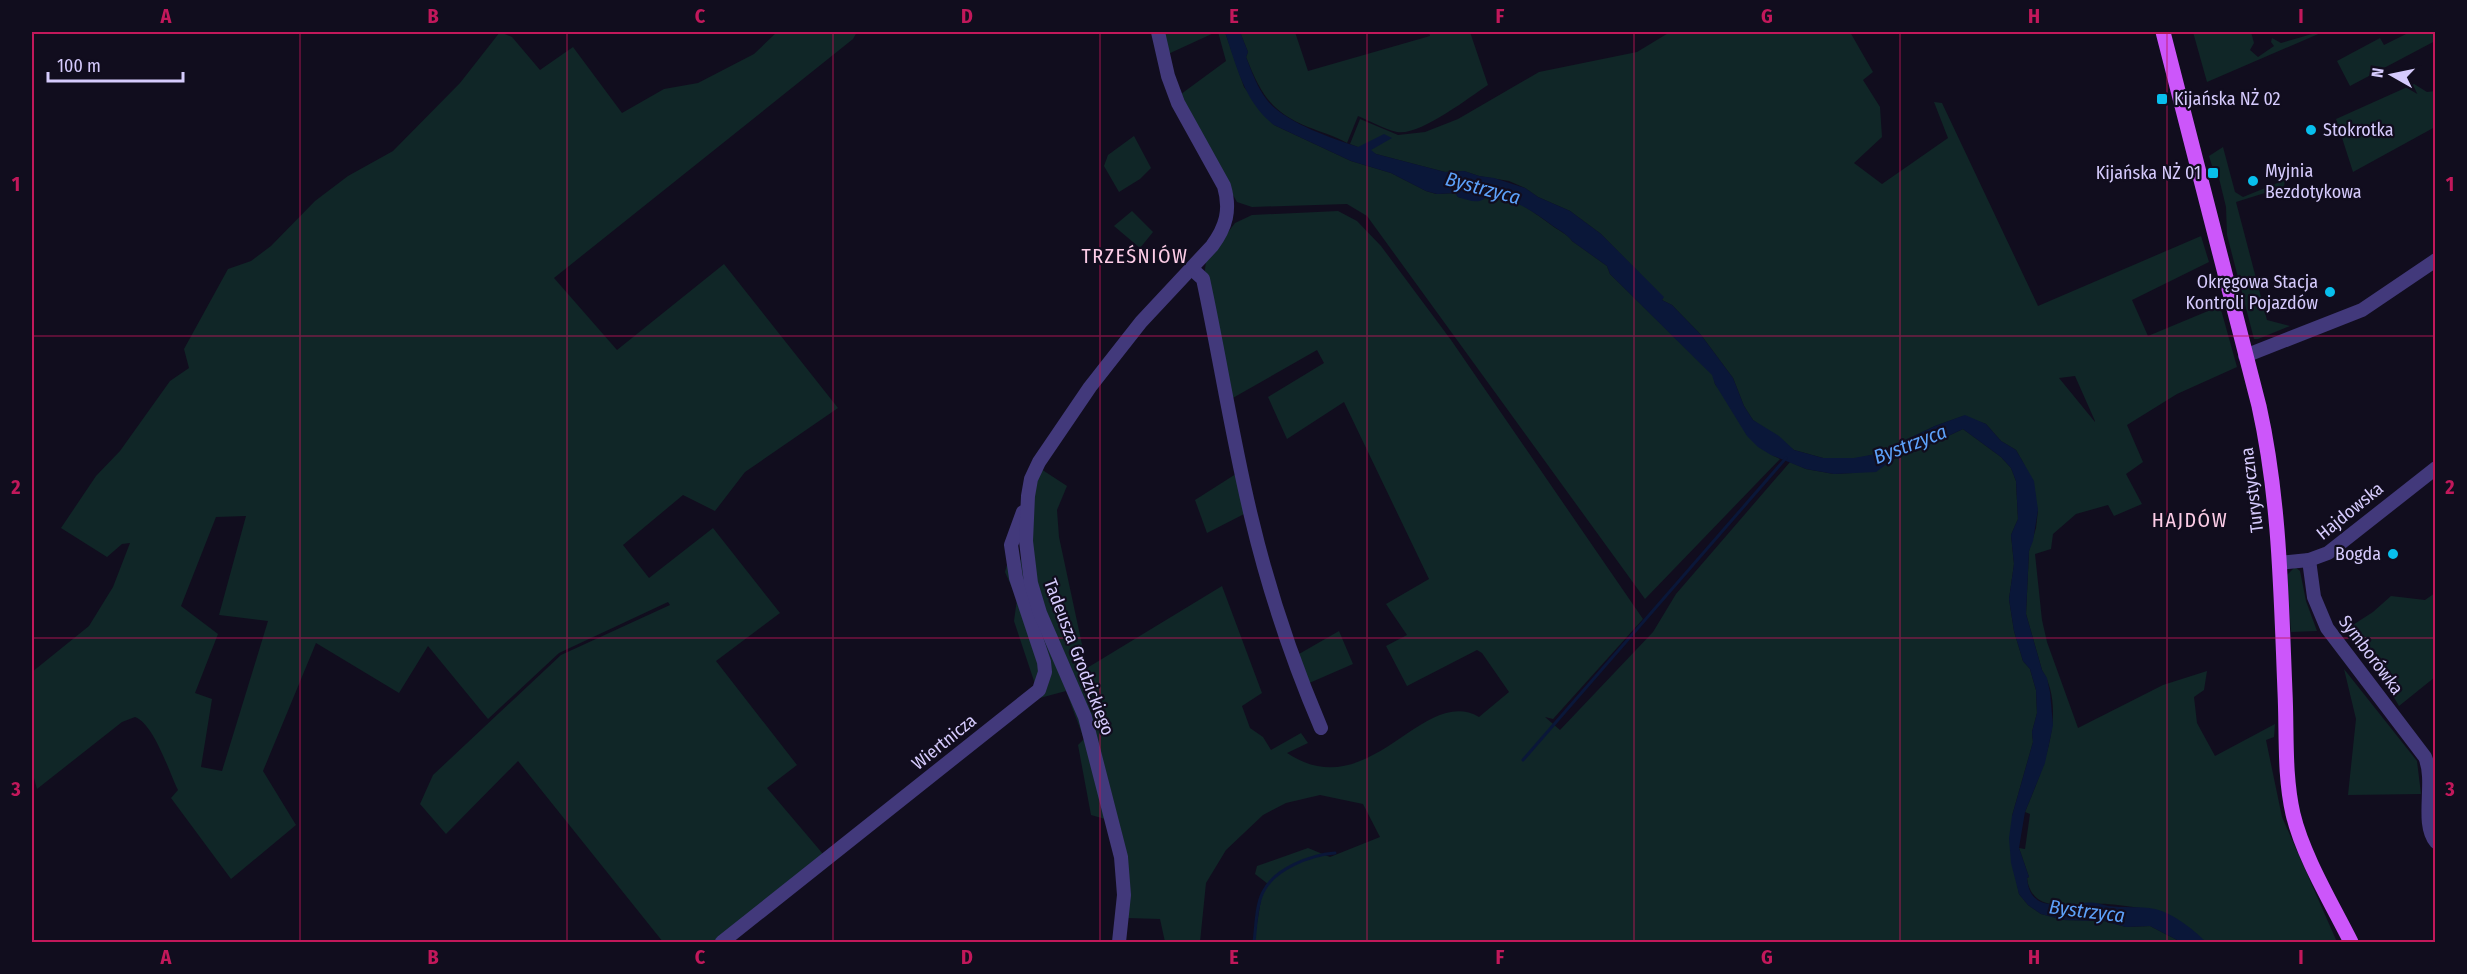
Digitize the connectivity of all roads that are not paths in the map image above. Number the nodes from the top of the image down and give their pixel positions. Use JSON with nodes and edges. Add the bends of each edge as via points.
{"nodes":[{"id":1,"x":1158,"y":32,"type":"edge"},
{"id":2,"x":2163,"y":32,"type":"edge"},
{"id":3,"x":2436,"y":260,"type":"edge"},
{"id":4,"x":1192,"y":269,"type":"junction"},
{"id":5,"x":2245,"y":356,"type":"junction"},
{"id":6,"x":2436,"y":468,"type":"edge"},
{"id":7,"x":1027,"y":508,"type":"junction"},
{"id":8,"x":2309,"y":560,"type":"junction"},
{"id":9,"x":2279,"y":563,"type":"junction"},
{"id":10,"x":1321,"y":728,"type":"dead end"},
{"id":11,"x":2431,"y":760,"type":"edge"},
{"id":12,"x":2436,"y":842,"type":"edge"},
{"id":13,"x":722,"y":942,"type":"edge"},
{"id":14,"x":1119,"y":942,"type":"edge"},
{"id":15,"x":2351,"y":942,"type":"edge"}],
"edges":[{"from":1,"to":4,"type":"street","name":"Tadeusza Grodzickiego","via":[[1167,76],[1178,103],[1216,170],[1227,201],[1221,232]]},
{"from":2,"to":5,"type":"main road","name":"Turystyczna"},
{"from":3,"to":5,"type":"street","via":[[2362,310]]},
{"from":4,"to":7,"type":"street","name":"Tadeusza Grodzickiego","via":[[1141,322],[1076,406],[1036,467]]},
{"from":4,"to":10,"type":"street","via":[[1203,279],[1264,564],[1301,681]]},
{"from":5,"to":9,"type":"main road","name":"Turystyczna","via":[[2270,464]]},
{"from":6,"to":8,"type":"street","name":"Hajdowska","via":[[2339,546]]},
{"from":7,"to":13,"type":"street","name":"Wiertnicza","via":[[1011,545],[1016,578],[1044,662],[1039,690]]},
{"from":7,"to":14,"type":"street","name":"Tadeusza Grodzickiego","via":[[1030,583],[1085,717],[1121,857],[1124,895]]},
{"from":8,"to":9,"type":"street","name":"Hajdowska"},
{"from":8,"to":11,"type":"street","name":"Symborówka","via":[[2314,597],[2327,628]]},
{"from":9,"to":15,"type":"main road","name":"Turystyczna","via":[[2293,813],[2306,851]]},
{"from":11,"to":12,"type":"street","name":"Symborówka","via":[[2430,829]]}]}
